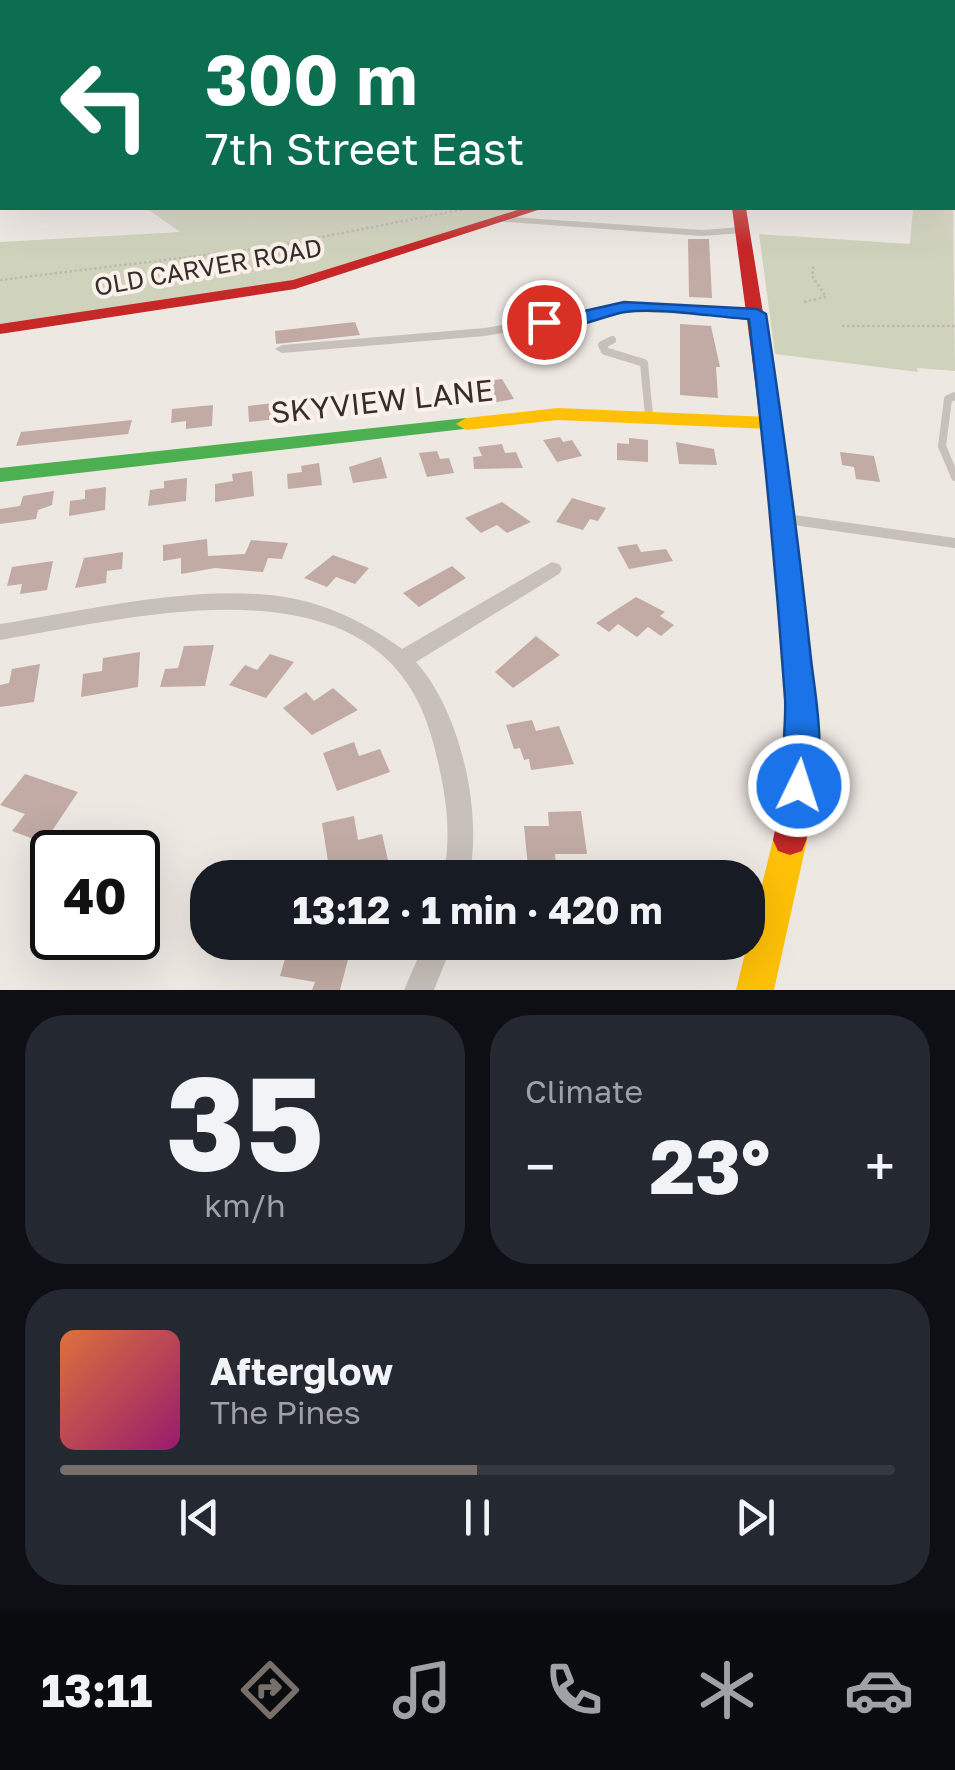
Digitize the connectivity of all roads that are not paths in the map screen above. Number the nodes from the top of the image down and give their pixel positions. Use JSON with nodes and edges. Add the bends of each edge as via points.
{"nodes":[{"id":1,"x":530,"y":210,"type":"edge"},
{"id":2,"x":498,"y":218,"type":"junction"},
{"id":3,"x":741,"y":219,"type":"edge"},
{"id":4,"x":757,"y":314,"type":"junction"},
{"id":5,"x":0,"y":329,"type":"edge"},
{"id":6,"x":612,"y":340,"type":"dead end"},
{"id":7,"x":282,"y":348,"type":"dead end"},
{"id":8,"x":955,"y":396,"type":"edge"},
{"id":9,"x":649,"y":416,"type":"junction"},
{"id":10,"x":772,"y":424,"type":"junction"},
{"id":11,"x":0,"y":475,"type":"edge"},
{"id":12,"x":955,"y":477,"type":"edge"},
{"id":13,"x":784,"y":518,"type":"junction"},
{"id":14,"x":955,"y":543,"type":"edge"},
{"id":15,"x":552,"y":568,"type":"dead end"},
{"id":16,"x":0,"y":632,"type":"edge"},
{"id":17,"x":400,"y":661,"type":"junction"},
{"id":18,"x":461,"y":860,"type":"edge"},
{"id":19,"x":432,"y":960,"type":"edge"},
{"id":20,"x":419,"y":990,"type":"edge"},
{"id":21,"x":755,"y":990,"type":"edge"}],
"edges":[{"from":1,"to":2,"type":"street","name":"OLD CARVER ROAD"},
{"from":2,"to":3,"type":"street","via":[[702,233]]},
{"from":2,"to":5,"type":"street","name":"OLD CARVER ROAD","via":[[296,284]]},
{"from":3,"to":4,"type":"street"},
{"from":4,"to":7,"type":"street","via":[[624,307],[594,318],[486,332]]},
{"from":4,"to":10,"type":"street"},
{"from":6,"to":9,"type":"lane","via":[[602,349],[644,363]]},
{"from":8,"to":12,"type":"lane","via":[[948,399],[942,446]]},
{"from":9,"to":10,"type":"street","name":"SKYVIEW LANE"},
{"from":9,"to":11,"type":"street","name":"SKYVIEW LANE","via":[[522,417]]},
{"from":10,"to":13,"type":"street"},
{"from":13,"to":14,"type":"lane"},
{"from":13,"to":21,"type":"street","via":[[802,730],[797,813]]},
{"from":15,"to":17,"type":"street"},
{"from":16,"to":17,"type":"street","via":[[152,610],[272,603],[349,627]]},
{"from":17,"to":18,"type":"street","via":[[422,683],[442,732],[460,799]]},
{"from":19,"to":20,"type":"street"}]}
